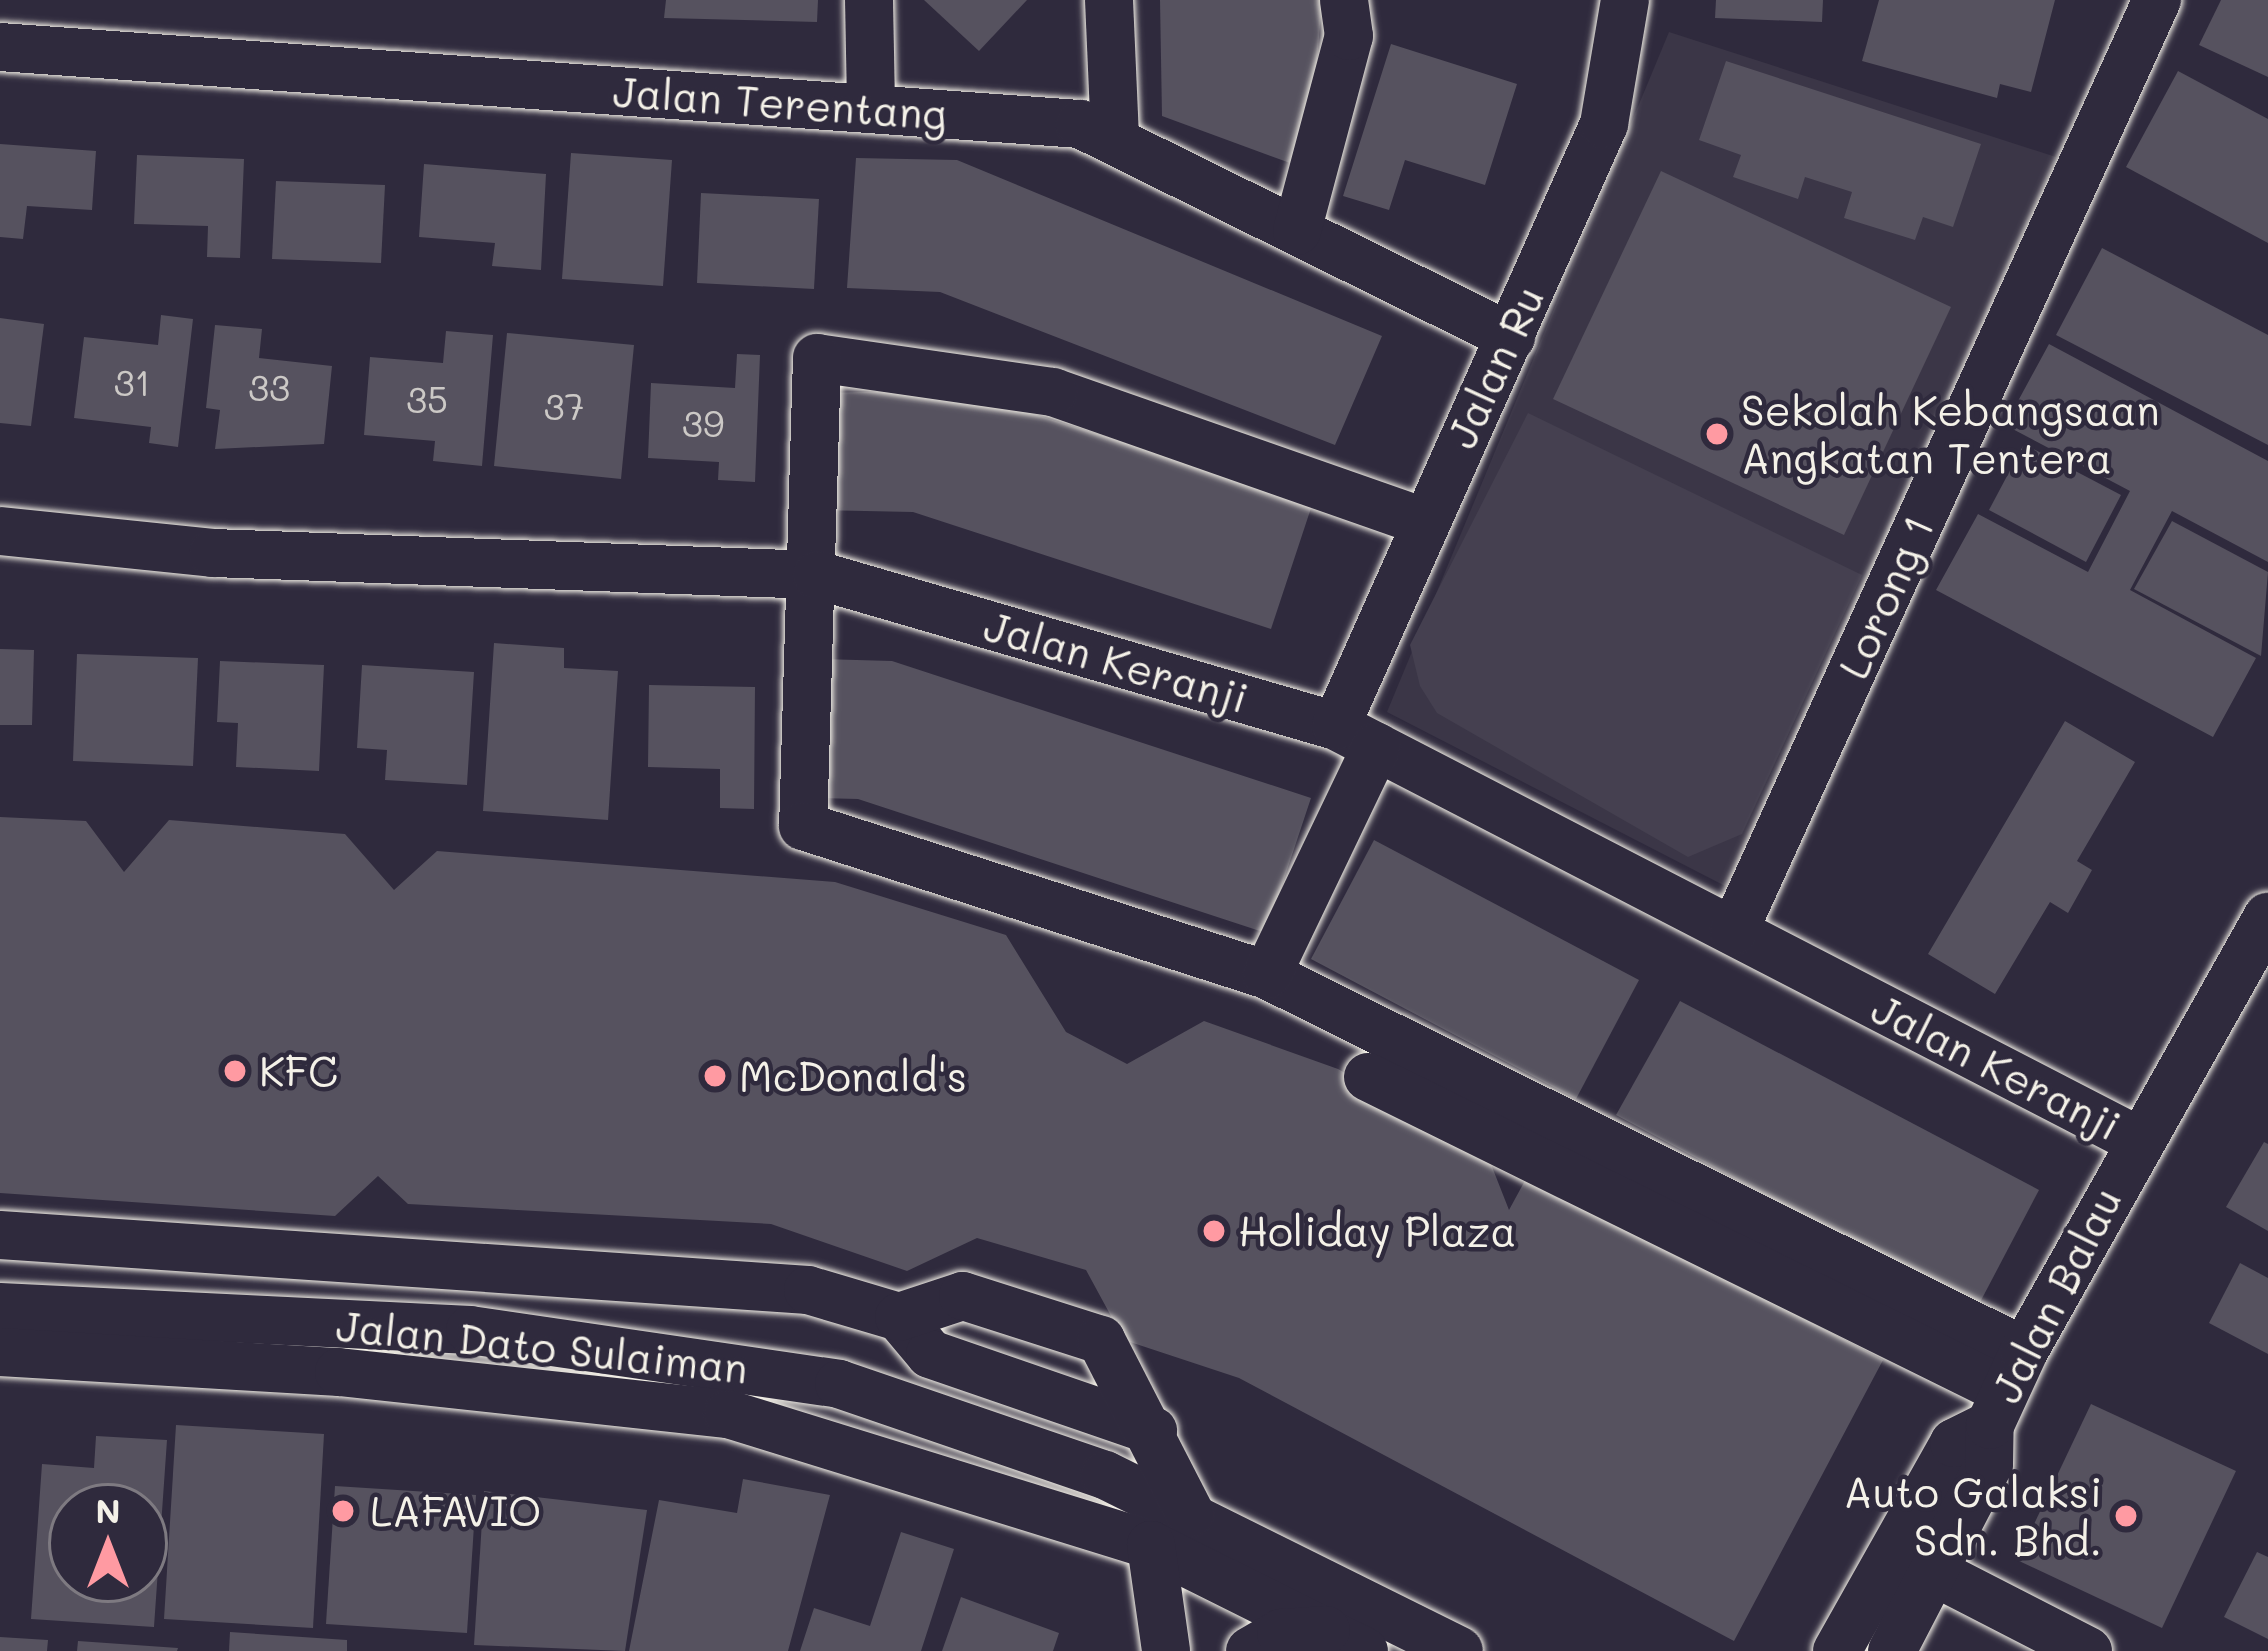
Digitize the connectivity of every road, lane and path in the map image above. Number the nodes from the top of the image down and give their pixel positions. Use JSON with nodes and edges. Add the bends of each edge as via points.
{"nodes":[{"id":1,"x":869,"y":0,"type":"edge"},
{"id":2,"x":1109,"y":0,"type":"edge"},
{"id":3,"x":1344,"y":0,"type":"edge"},
{"id":4,"x":1625,"y":0,"type":"edge"},
{"id":5,"x":2157,"y":0,"type":"edge"},
{"id":6,"x":0,"y":47,"type":"edge"},
{"id":7,"x":871,"y":109,"type":"junction"},
{"id":8,"x":1115,"y":140,"type":"junction"},
{"id":9,"x":1297,"y":231,"type":"junction"},
{"id":10,"x":1511,"y":337,"type":"junction"},
{"id":11,"x":1421,"y":521,"type":"junction"},
{"id":12,"x":0,"y":531,"type":"edge"},
{"id":13,"x":817,"y":575,"type":"junction"},
{"id":14,"x":1356,"y":737,"type":"junction"},
{"id":15,"x":2268,"y":917,"type":"edge"},
{"id":16,"x":1734,"y":932,"type":"junction"},
{"id":17,"x":1267,"y":975,"type":"junction"},
{"id":18,"x":1368,"y":1077,"type":"dead end"},
{"id":19,"x":2137,"y":1140,"type":"junction"},
{"id":20,"x":0,"y":1234,"type":"edge"},
{"id":21,"x":0,"y":1268,"type":"edge"},
{"id":22,"x":0,"y":1306,"type":"edge"},
{"id":23,"x":899,"y":1317,"type":"junction"},
{"id":24,"x":293,"y":1321,"type":"junction"},
{"id":25,"x":0,"y":1352,"type":"edge"},
{"id":26,"x":2006,"y":1389,"type":"junction"},
{"id":27,"x":1153,"y":1431,"type":"junction"},
{"id":28,"x":1190,"y":1513,"type":"junction"},
{"id":29,"x":1151,"y":1545,"type":"junction"},
{"id":30,"x":1936,"y":1573,"type":"junction"},
{"id":31,"x":1345,"y":1641,"type":"edge"},
{"id":32,"x":1166,"y":1651,"type":"edge"},
{"id":33,"x":1250,"y":1651,"type":"edge"},
{"id":34,"x":1459,"y":1651,"type":"edge"},
{"id":35,"x":1837,"y":1651,"type":"edge"},
{"id":36,"x":1892,"y":1651,"type":"edge"},
{"id":37,"x":2088,"y":1651,"type":"edge"}],
"edges":[{"from":1,"to":7,"type":"street"},
{"from":2,"to":8,"type":"street"},
{"from":3,"to":9,"type":"street","via":[[1348,36]]},
{"from":4,"to":10,"type":"street","name":"Jalan Ru","via":[[1604,124]]},
{"from":5,"to":16,"type":"street","name":"Lorong 1"},
{"from":6,"to":7,"type":"street","name":"Jalan Terentang"},
{"from":7,"to":8,"type":"street","name":"Jalan Terentang","via":[[1080,124]]},
{"from":8,"to":9,"type":"street","name":"Jalan Terentang"},
{"from":9,"to":10,"type":"street","name":"Jalan Terentang"},
{"from":10,"to":11,"type":"street","name":"Jalan Ru"},
{"from":11,"to":13,"type":"street","via":[[1053,392],[838,355],[817,358],[811,375]]},
{"from":11,"to":14,"type":"street","name":"Jalan Ru"},
{"from":12,"to":13,"type":"street","name":"Jalan Keranji","via":[[213,553]]},
{"from":13,"to":14,"type":"street","name":"Jalan Keranji"},
{"from":13,"to":17,"type":"street","via":[[803,826]]},
{"from":14,"to":16,"type":"street","name":"Jalan Keranji"},
{"from":14,"to":17,"type":"street","name":"Jalan Ru"},
{"from":15,"to":19,"type":"street","name":"Jalan Balau"},
{"from":16,"to":19,"type":"street","name":"Jalan Keranji"},
{"from":17,"to":26,"type":"street"},
{"from":18,"to":26,"type":"street"},
{"from":19,"to":26,"type":"street","name":"Jalan Balau"},
{"from":20,"to":23,"type":"street","via":[[808,1290]]},
{"from":21,"to":24,"type":"street","via":[[252,1282]]},
{"from":22,"to":24,"type":"street","name":"Jalan Dato Sulaiman"},
{"from":23,"to":27,"type":"street","via":[[930,1354]]},
{"from":23,"to":27,"type":"street","via":[[963,1296],[1102,1340]]},
{"from":24,"to":28,"type":"street","name":"Jalan Dato Sulaiman","via":[[637,1348],[839,1384]]},
{"from":25,"to":29,"type":"street","name":"Jalan Dato Sulaiman","via":[[339,1372],[728,1414]]},
{"from":26,"to":30,"type":"street","name":"Jalan Balau","via":[[1989,1464]]},
{"from":26,"to":35,"type":"street","name":"Jalan Balau","via":[[1954,1443]]},
{"from":27,"to":28,"type":"street"},
{"from":28,"to":34,"type":"street","name":"Jalan Dato Sulaiman"},
{"from":29,"to":31,"type":"street","name":"Jalan Dato Sulaiman"},
{"from":29,"to":32,"type":"street"},
{"from":30,"to":36,"type":"street","name":"Jalan Balau"},
{"from":30,"to":37,"type":"street"},
{"from":31,"to":33,"type":"street","via":[[1281,1634]]}]}
